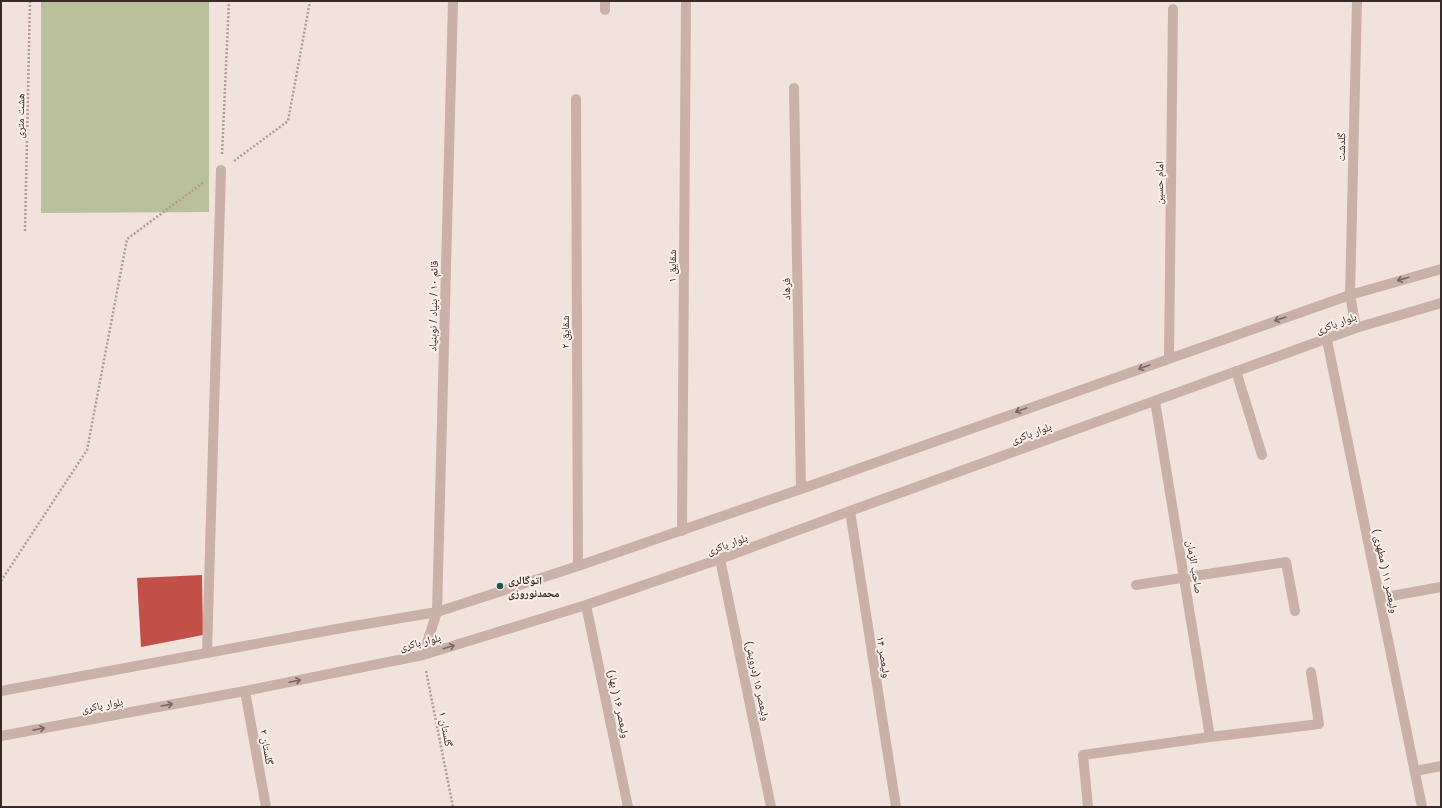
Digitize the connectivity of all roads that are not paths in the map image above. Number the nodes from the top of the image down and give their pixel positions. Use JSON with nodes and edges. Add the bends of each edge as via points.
{"nodes":[{"id":1,"x":453,"y":1,"type":"edge"},
{"id":2,"x":686,"y":1,"type":"edge"},
{"id":3,"x":1357,"y":1,"type":"edge"},
{"id":4,"x":1173,"y":9,"type":"dead end"},
{"id":5,"x":794,"y":88,"type":"dead end"},
{"id":6,"x":576,"y":99,"type":"dead end"},
{"id":7,"x":221,"y":170,"type":"road end"},
{"id":8,"x":1441,"y":269,"type":"edge"},
{"id":9,"x":1350,"y":294,"type":"junction"},
{"id":10,"x":1441,"y":303,"type":"edge"},
{"id":11,"x":1356,"y":328,"type":"junction"},
{"id":12,"x":1327,"y":340,"type":"junction"},
{"id":13,"x":1169,"y":358,"type":"junction"},
{"id":14,"x":1236,"y":371,"type":"junction"},
{"id":15,"x":1155,"y":401,"type":"junction"},
{"id":16,"x":1262,"y":455,"type":"dead end"},
{"id":17,"x":801,"y":489,"type":"junction"},
{"id":18,"x":850,"y":511,"type":"junction"},
{"id":19,"x":682,"y":530,"type":"junction"},
{"id":20,"x":720,"y":559,"type":"junction"},
{"id":21,"x":578,"y":566,"type":"junction"},
{"id":22,"x":1184,"y":578,"type":"junction"},
{"id":23,"x":1136,"y":585,"type":"dead end"},
{"id":24,"x":1441,"y":587,"type":"edge"},
{"id":25,"x":1380,"y":598,"type":"junction"},
{"id":26,"x":586,"y":605,"type":"junction"},
{"id":27,"x":1295,"y":611,"type":"dead end"},
{"id":28,"x":437,"y":612,"type":"junction"},
{"id":29,"x":207,"y":653,"type":"junction"},
{"id":30,"x":423,"y":655,"type":"junction"},
{"id":31,"x":1311,"y":672,"type":"dead end"},
{"id":32,"x":1,"y":691,"type":"edge"},
{"id":33,"x":245,"y":691,"type":"junction"},
{"id":34,"x":1,"y":736,"type":"edge"},
{"id":35,"x":1210,"y":737,"type":"junction"},
{"id":36,"x":1441,"y":766,"type":"edge"},
{"id":37,"x":1415,"y":771,"type":"junction"},
{"id":38,"x":266,"y":807,"type":"edge"},
{"id":39,"x":628,"y":807,"type":"edge"},
{"id":40,"x":771,"y":807,"type":"edge"},
{"id":41,"x":896,"y":807,"type":"edge"},
{"id":42,"x":1088,"y":807,"type":"edge"},
{"id":43,"x":1422,"y":807,"type":"edge"}],
"edges":[{"from":1,"to":28,"type":"street","name":"قائم ۱۰ / بنیاد / نوبنیاد"},
{"from":2,"to":19,"type":"street","name":"شقایق ۱"},
{"from":3,"to":9,"type":"street","name":"گلدشت"},
{"from":4,"to":13,"type":"street","name":"امام حسین"},
{"from":5,"to":17,"type":"street","name":"فرهاد"},
{"from":6,"to":21,"type":"street","name":"شقایق ۲"},
{"from":7,"to":29,"type":"street"},
{"from":8,"to":9,"type":"street","name":"بلوار باکری","one_way":true},
{"from":9,"to":11,"type":"street","name":"گلدشت"},
{"from":9,"to":13,"type":"street","name":"بلوار باکری","one_way":true},
{"from":10,"to":11,"type":"street","name":"بلوار باکری"},
{"from":11,"to":12,"type":"street","name":"بلوار باکری"},
{"from":12,"to":14,"type":"street","name":"بلوار باکری"},
{"from":12,"to":25,"type":"street","name":"ولیعصر ۱۱ ( مطهری )"},
{"from":13,"to":17,"type":"street","name":"بلوار باکری","one_way":true},
{"from":14,"to":15,"type":"street","name":"بلوار باکری"},
{"from":14,"to":16,"type":"street"},
{"from":15,"to":18,"type":"street","name":"بلوار باکری"},
{"from":15,"to":22,"type":"street","name":"صاحب الزمان"},
{"from":17,"to":19,"type":"street","name":"بلوار باکری"},
{"from":18,"to":20,"type":"street","name":"بلوار باکری"},
{"from":18,"to":41,"type":"street","name":"ولیعصر ۱۴"},
{"from":19,"to":21,"type":"street","name":"بلوار باکری"},
{"from":20,"to":26,"type":"street","name":"بلوار باکری"},
{"from":20,"to":40,"type":"street","name":"ولیعصر ۱۵ (درویش)"},
{"from":21,"to":28,"type":"street","name":"بلوار باکری"},
{"from":22,"to":23,"type":"street"},
{"from":22,"to":27,"type":"street","via":[[1286,562]]},
{"from":22,"to":35,"type":"street","name":"صاحب الزمان"},
{"from":24,"to":25,"type":"street"},
{"from":25,"to":37,"type":"street","name":"ولیعصر ۱۱ ( مطهری )"},
{"from":30,"to":26,"type":"street","name":"بلوار باکری","one_way":true},
{"from":26,"to":39,"type":"street","name":"ولیعصر ۱۶ ( بهار)"},
{"from":28,"to":29,"type":"street","name":"بلوار باکری"},
{"from":28,"to":30,"type":"street","name":"قائم ۱۰ / بنیاد / نوبنیاد"},
{"from":29,"to":32,"type":"street","name":"بلوار باکری"},
{"from":33,"to":30,"type":"street","name":"بلوار باکری","one_way":true},
{"from":31,"to":35,"type":"street","via":[[1319,724]]},
{"from":34,"to":33,"type":"street","name":"بلوار باکری","one_way":true},
{"from":33,"to":38,"type":"street","name":"گلستان ۲"},
{"from":35,"to":42,"type":"street","via":[[1083,755]]},
{"from":36,"to":37,"type":"street"},
{"from":37,"to":43,"type":"street","name":"ولیعصر ۱۱ ( مطهری )"}]}
